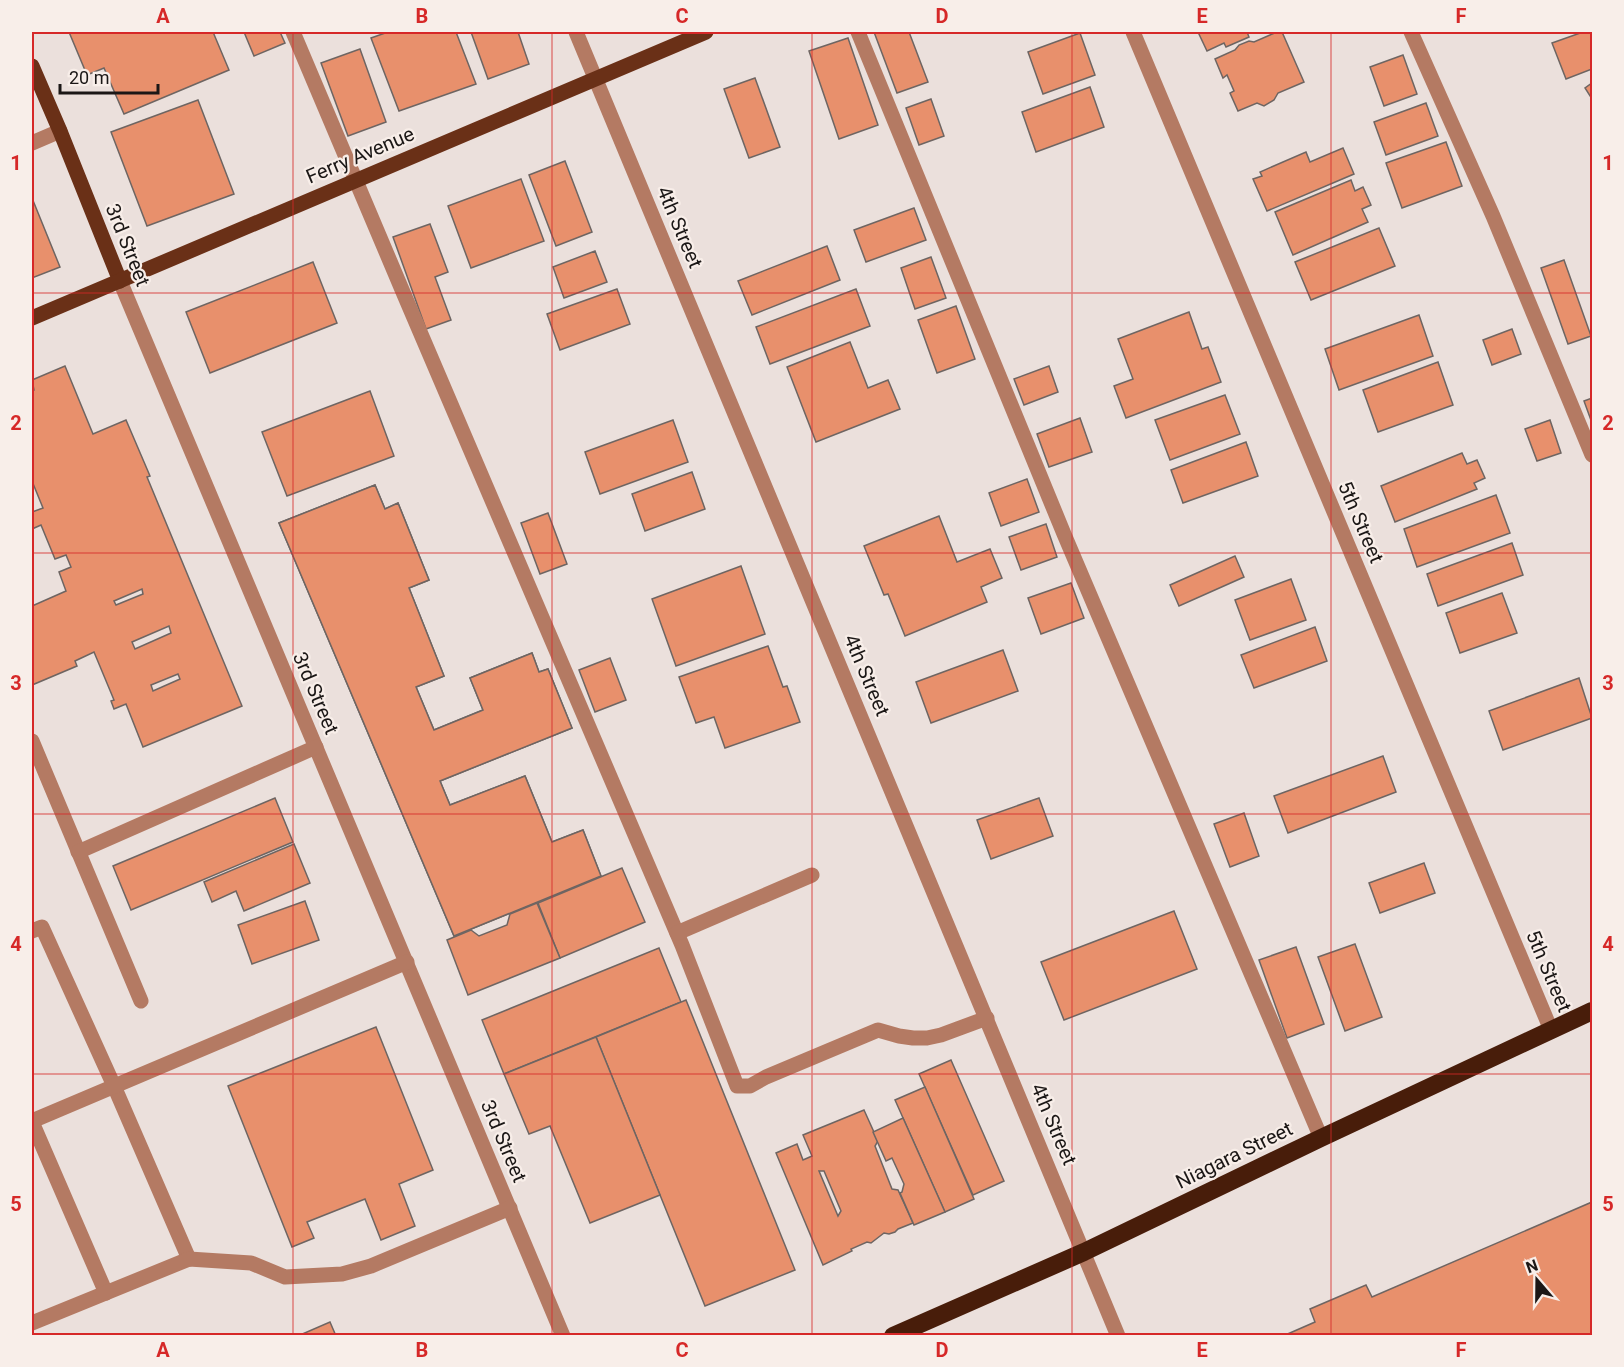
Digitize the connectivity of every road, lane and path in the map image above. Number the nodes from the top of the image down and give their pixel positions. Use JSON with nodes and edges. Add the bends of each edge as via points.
{"nodes":[{"id":1,"x":293,"y":32,"type":"edge"},
{"id":2,"x":576,"y":32,"type":"edge"},
{"id":3,"x":706,"y":32,"type":"edge"},
{"id":4,"x":858,"y":32,"type":"edge"},
{"id":5,"x":1132,"y":32,"type":"edge"},
{"id":6,"x":1411,"y":32,"type":"edge"},
{"id":7,"x":32,"y":66,"type":"edge"},
{"id":8,"x":595,"y":78,"type":"junction"},
{"id":9,"x":60,"y":131,"type":"junction"},
{"id":10,"x":32,"y":143,"type":"edge"},
{"id":11,"x":355,"y":181,"type":"junction"},
{"id":12,"x":120,"y":281,"type":"junction"},
{"id":13,"x":32,"y":318,"type":"edge"},
{"id":14,"x":1593,"y":455,"type":"edge"},
{"id":15,"x":32,"y":741,"type":"edge"},
{"id":16,"x":316,"y":747,"type":"junction"},
{"id":17,"x":78,"y":852,"type":"junction"},
{"id":18,"x":812,"y":875,"type":"dead end"},
{"id":19,"x":32,"y":931,"type":"edge"},
{"id":20,"x":677,"y":933,"type":"junction"},
{"id":21,"x":407,"y":962,"type":"junction"},
{"id":22,"x":141,"y":1000,"type":"dead end"},
{"id":23,"x":1593,"y":1011,"type":"edge"},
{"id":24,"x":987,"y":1018,"type":"junction"},
{"id":25,"x":1551,"y":1030,"type":"junction"},
{"id":26,"x":114,"y":1086,"type":"junction"},
{"id":27,"x":32,"y":1121,"type":"edge"},
{"id":28,"x":1321,"y":1137,"type":"junction"},
{"id":29,"x":510,"y":1208,"type":"junction"},
{"id":30,"x":1084,"y":1252,"type":"junction"},
{"id":31,"x":189,"y":1258,"type":"junction"},
{"id":32,"x":106,"y":1293,"type":"junction"},
{"id":33,"x":32,"y":1323,"type":"edge"},
{"id":34,"x":563,"y":1335,"type":"edge"},
{"id":35,"x":893,"y":1335,"type":"edge"},
{"id":36,"x":1118,"y":1335,"type":"edge"}],
"edges":[{"from":1,"to":11,"type":"street"},
{"from":2,"to":8,"type":"street","name":"4th Street"},
{"from":3,"to":8,"type":"main road","name":"Ferry Avenue"},
{"from":4,"to":28,"type":"street","via":[[1064,534]]},
{"from":5,"to":25,"type":"street","name":"5th Street"},
{"from":6,"to":14,"type":"street"},
{"from":7,"to":9,"type":"main road","name":"3rd Street"},
{"from":8,"to":11,"type":"main road","name":"Ferry Avenue"},
{"from":8,"to":24,"type":"street","name":"4th Street"},
{"from":9,"to":10,"type":"street"},
{"from":9,"to":12,"type":"main road","name":"3rd Street"},
{"from":11,"to":12,"type":"main road","name":"Ferry Avenue"},
{"from":11,"to":20,"type":"street"},
{"from":12,"to":13,"type":"main road","name":"Ferry Avenue"},
{"from":12,"to":16,"type":"street","name":"3rd Street"},
{"from":15,"to":17,"type":"street"},
{"from":16,"to":17,"type":"street"},
{"from":16,"to":21,"type":"street","name":"3rd Street"},
{"from":17,"to":22,"type":"street"},
{"from":18,"to":20,"type":"street"},
{"from":19,"to":26,"type":"street","via":[[42,927]]},
{"from":20,"to":24,"type":"street","via":[[737,1086],[750,1086],[878,1030],[927,1038]]},
{"from":21,"to":26,"type":"street"},
{"from":21,"to":29,"type":"street","name":"3rd Street"},
{"from":23,"to":25,"type":"highway","name":"Niagara Street"},
{"from":24,"to":30,"type":"street","name":"4th Street"},
{"from":25,"to":28,"type":"highway","name":"Niagara Street"},
{"from":26,"to":27,"type":"street"},
{"from":26,"to":31,"type":"street"},
{"from":27,"to":32,"type":"street"},
{"from":28,"to":30,"type":"highway","name":"Niagara Street"},
{"from":29,"to":31,"type":"street","via":[[372,1266],[342,1274],[285,1277],[251,1263]]},
{"from":29,"to":34,"type":"street","name":"3rd Street"},
{"from":30,"to":35,"type":"highway","name":"Niagara Street"},
{"from":30,"to":36,"type":"street","name":"4th Street"},
{"from":31,"to":32,"type":"street"},
{"from":32,"to":33,"type":"street"}]}
